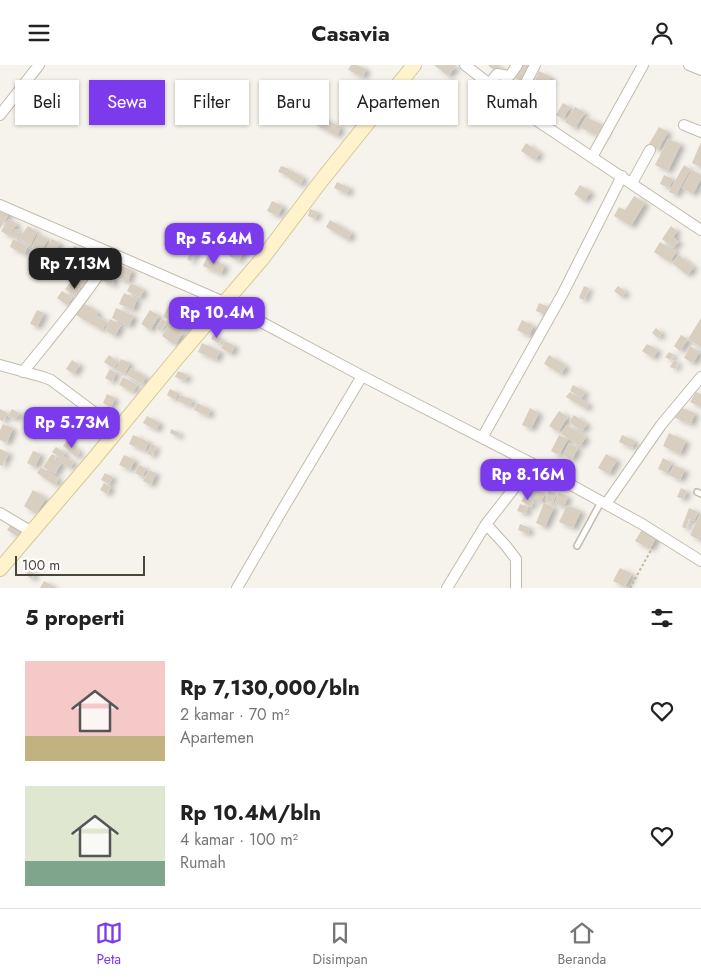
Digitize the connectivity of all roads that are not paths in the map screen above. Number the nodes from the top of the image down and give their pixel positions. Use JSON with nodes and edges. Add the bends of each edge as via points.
{"nodes":[{"id":1,"x":39,"y":65,"type":"edge"},
{"id":2,"x":414,"y":65,"type":"edge"},
{"id":3,"x":465,"y":65,"type":"edge"},
{"id":4,"x":517,"y":65,"type":"edge"},
{"id":5,"x":535,"y":65,"type":"edge"},
{"id":6,"x":643,"y":65,"type":"edge"},
{"id":7,"x":689,"y":65,"type":"edge"},
{"id":8,"x":701,"y":71,"type":"edge"},
{"id":9,"x":484,"y":80,"type":"edge"},
{"id":10,"x":493,"y":80,"type":"edge"},
{"id":11,"x":527,"y":80,"type":"edge"},
{"id":12,"x":0,"y":115,"type":"edge"},
{"id":13,"x":544,"y":125,"type":"edge"},
{"id":14,"x":684,"y":125,"type":"dead end"},
{"id":15,"x":701,"y":132,"type":"edge"},
{"id":16,"x":650,"y":150,"type":"dead end"},
{"id":17,"x":592,"y":157,"type":"junction"},
{"id":18,"x":622,"y":177,"type":"junction"},
{"id":19,"x":632,"y":183,"type":"junction"},
{"id":20,"x":0,"y":205,"type":"edge"},
{"id":21,"x":701,"y":229,"type":"edge"},
{"id":22,"x":112,"y":254,"type":"junction"},
{"id":23,"x":224,"y":302,"type":"junction"},
{"id":24,"x":1,"y":367,"type":"edge"},
{"id":25,"x":23,"y":372,"type":"junction"},
{"id":26,"x":362,"y":376,"type":"junction"},
{"id":27,"x":701,"y":377,"type":"edge"},
{"id":28,"x":118,"y":430,"type":"junction"},
{"id":29,"x":482,"y":438,"type":"junction"},
{"id":30,"x":533,"y":463,"type":"junction"},
{"id":31,"x":604,"y":502,"type":"junction"},
{"id":32,"x":0,"y":513,"type":"edge"},
{"id":33,"x":486,"y":524,"type":"junction"},
{"id":34,"x":32,"y":531,"type":"junction"},
{"id":35,"x":577,"y":546,"type":"dead end"},
{"id":36,"x":701,"y":561,"type":"edge"},
{"id":37,"x":0,"y":569,"type":"edge"},
{"id":38,"x":238,"y":588,"type":"edge"},
{"id":39,"x":447,"y":588,"type":"edge"},
{"id":40,"x":516,"y":588,"type":"edge"}],
"edges":[{"from":1,"to":12,"type":"street"},
{"from":2,"to":23,"type":"street","via":[[262,259]]},
{"from":3,"to":9,"type":"street"},
{"from":4,"to":10,"type":"street","via":[[508,77],[497,75]]},
{"from":5,"to":11,"type":"street"},
{"from":6,"to":17,"type":"street"},
{"from":7,"to":8,"type":"street"},
{"from":13,"to":17,"type":"street"},
{"from":14,"to":15,"type":"street"},
{"from":16,"to":19,"type":"street"},
{"from":17,"to":18,"type":"street"},
{"from":18,"to":19,"type":"street"},
{"from":18,"to":29,"type":"street","via":[[563,293]]},
{"from":19,"to":21,"type":"street"},
{"from":20,"to":22,"type":"street"},
{"from":22,"to":23,"type":"street"},
{"from":22,"to":25,"type":"street","via":[[70,316]]},
{"from":23,"to":26,"type":"street"},
{"from":23,"to":28,"type":"street"},
{"from":24,"to":25,"type":"street"},
{"from":25,"to":28,"type":"street","via":[[61,386]]},
{"from":26,"to":29,"type":"street"},
{"from":26,"to":38,"type":"street"},
{"from":27,"to":31,"type":"street"},
{"from":28,"to":34,"type":"street"},
{"from":29,"to":30,"type":"street"},
{"from":30,"to":31,"type":"street"},
{"from":30,"to":33,"type":"street"},
{"from":31,"to":35,"type":"lane"},
{"from":31,"to":36,"type":"street"},
{"from":32,"to":34,"type":"street"},
{"from":33,"to":39,"type":"street"},
{"from":33,"to":40,"type":"street","via":[[516,559]]},
{"from":34,"to":37,"type":"street"}]}
